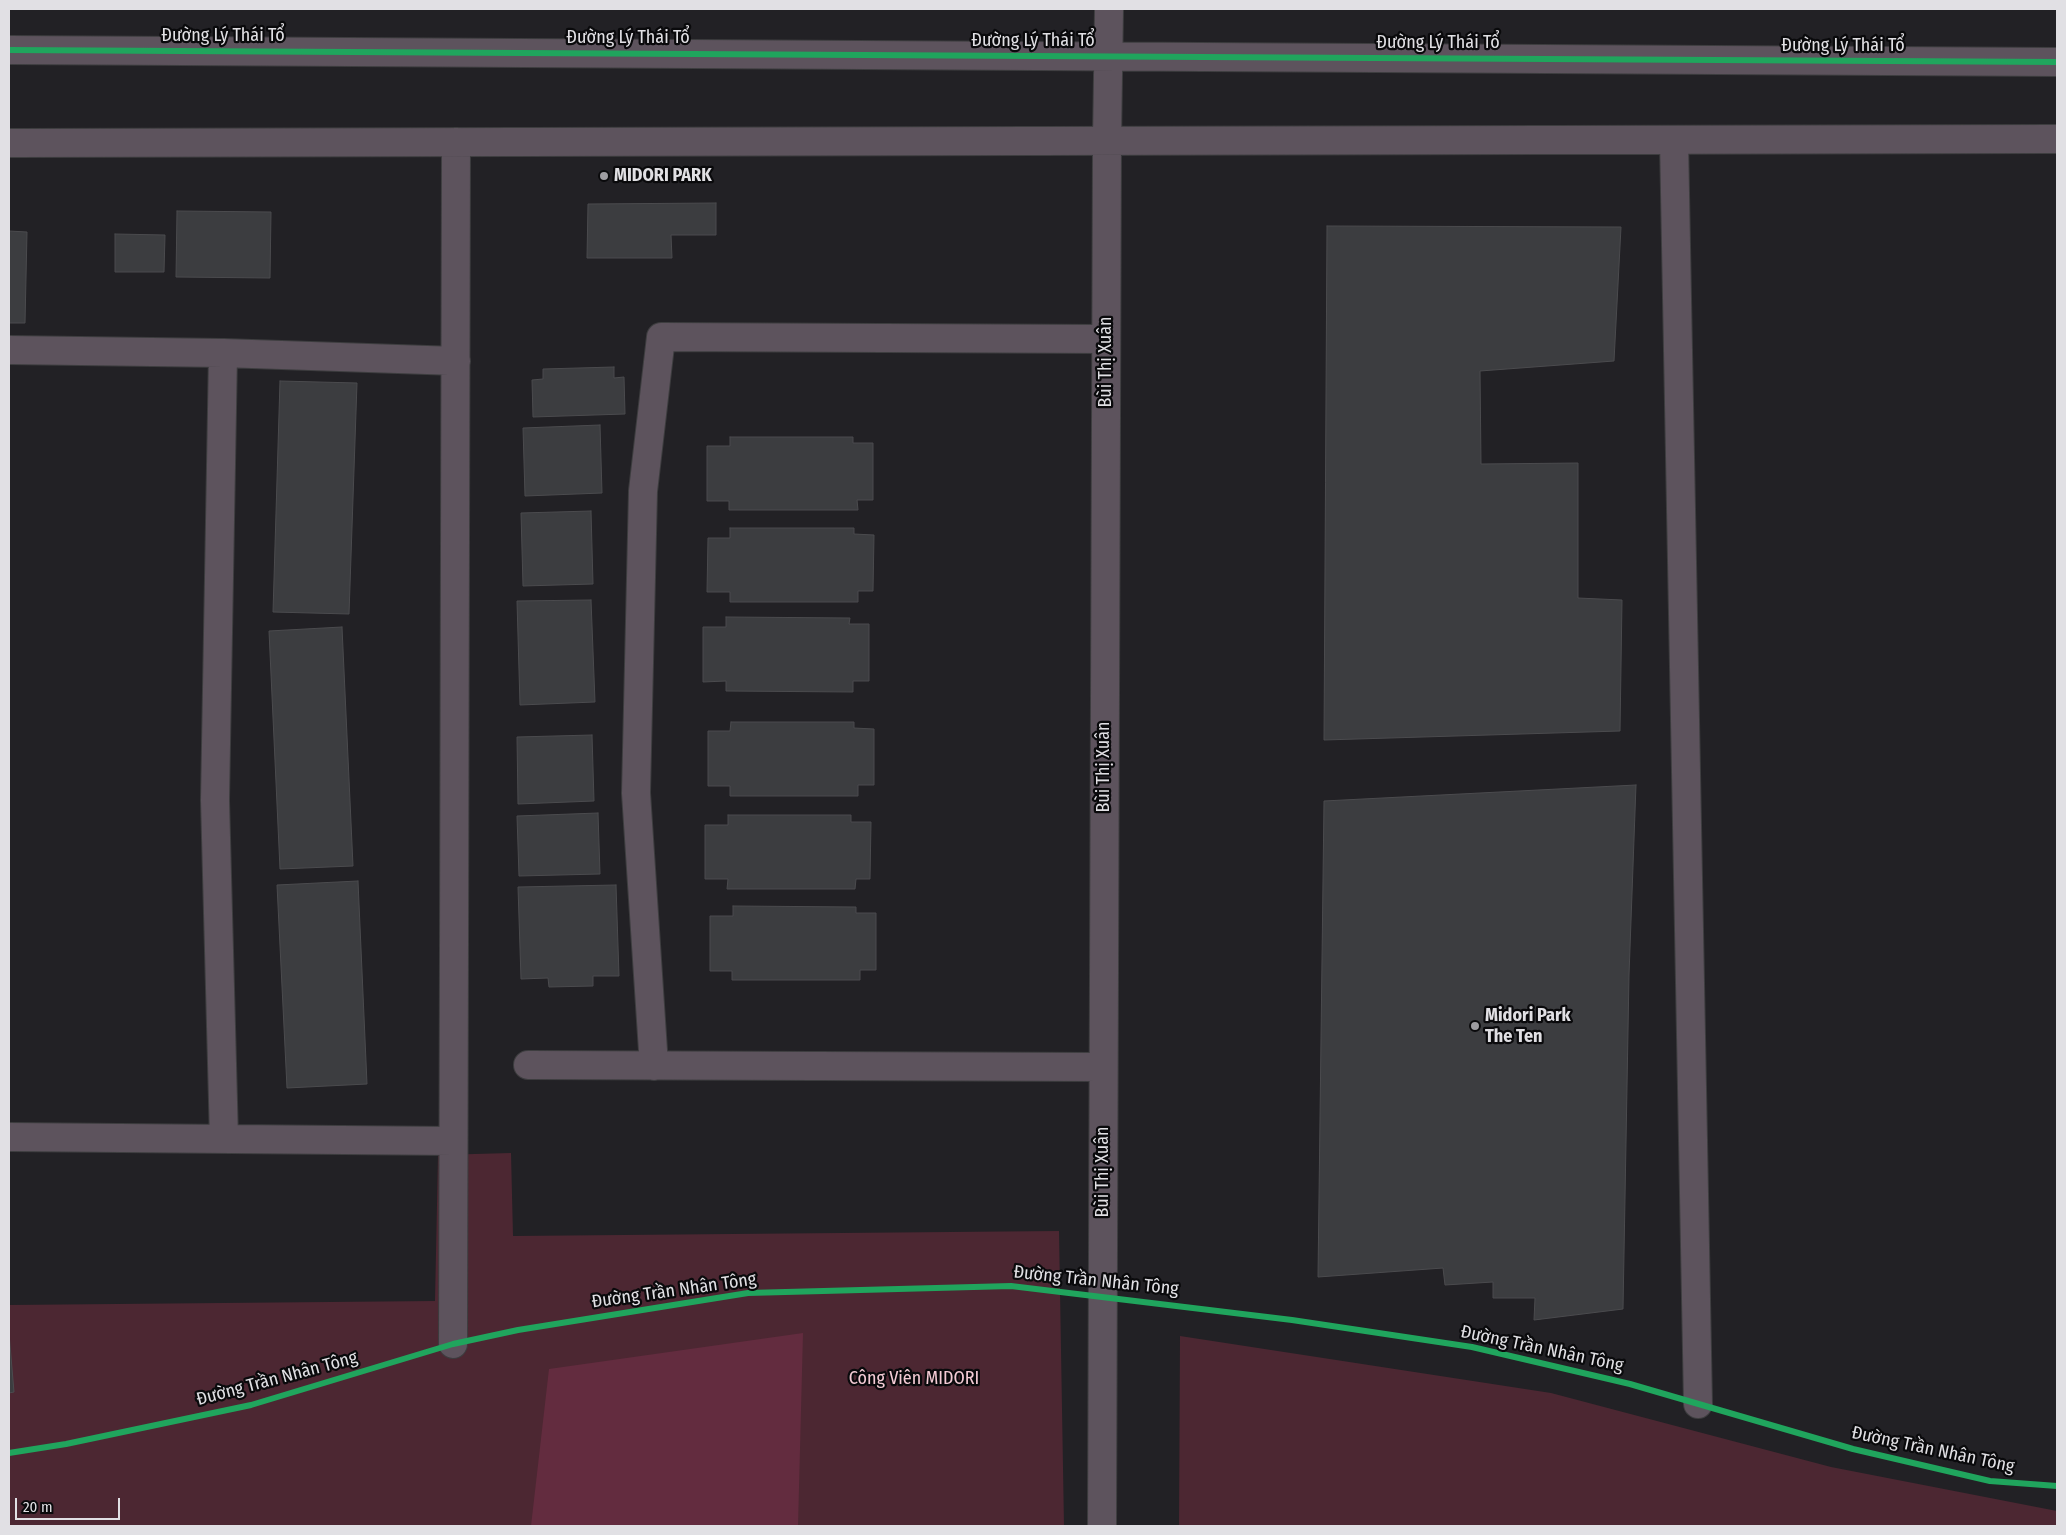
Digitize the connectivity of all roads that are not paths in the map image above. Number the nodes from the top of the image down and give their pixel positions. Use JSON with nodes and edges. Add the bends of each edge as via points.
{"nodes":[{"id":1,"x":1109,"y":9,"type":"edge"},
{"id":2,"x":9,"y":50,"type":"edge"},
{"id":3,"x":1110,"y":56,"type":"junction"},
{"id":4,"x":2057,"y":62,"type":"edge"},
{"id":5,"x":1674,"y":140,"type":"junction"},
{"id":6,"x":2057,"y":140,"type":"edge"},
{"id":7,"x":1107,"y":141,"type":"junction"},
{"id":8,"x":456,"y":142,"type":"junction"},
{"id":9,"x":9,"y":143,"type":"edge"},
{"id":10,"x":1106,"y":339,"type":"junction"},
{"id":11,"x":9,"y":350,"type":"edge"},
{"id":12,"x":223,"y":353,"type":"junction"},
{"id":13,"x":456,"y":361,"type":"junction"},
{"id":14,"x":528,"y":1065,"type":"dead end"},
{"id":15,"x":654,"y":1066,"type":"junction"},
{"id":16,"x":1103,"y":1067,"type":"junction"},
{"id":17,"x":9,"y":1137,"type":"edge"},
{"id":18,"x":224,"y":1139,"type":"junction"},
{"id":19,"x":453,"y":1141,"type":"junction"},
{"id":20,"x":453,"y":1344,"type":"dead end"},
{"id":21,"x":1698,"y":1404,"type":"dead end"},
{"id":22,"x":1102,"y":1526,"type":"edge"}],
"edges":[{"from":1,"to":3,"type":"street","name":"Bùi Thị Xuân"},
{"from":2,"to":3,"type":"street","name":"Đường Lý Thái Tổ"},
{"from":3,"to":4,"type":"street","name":"Đường Lý Thái Tổ"},
{"from":3,"to":7,"type":"street","name":"Bùi Thị Xuân"},
{"from":5,"to":6,"type":"street"},
{"from":5,"to":7,"type":"street"},
{"from":5,"to":21,"type":"street"},
{"from":7,"to":8,"type":"street"},
{"from":7,"to":10,"type":"street","name":"Bùi Thị Xuân"},
{"from":8,"to":9,"type":"street"},
{"from":8,"to":13,"type":"street"},
{"from":10,"to":15,"type":"street","via":[[662,337],[643,491],[636,793]]},
{"from":10,"to":16,"type":"street","name":"Bùi Thị Xuân"},
{"from":11,"to":12,"type":"street"},
{"from":12,"to":13,"type":"street"},
{"from":12,"to":18,"type":"street","via":[[215,800]]},
{"from":13,"to":19,"type":"street"},
{"from":14,"to":15,"type":"street"},
{"from":15,"to":16,"type":"street"},
{"from":16,"to":22,"type":"street","name":"Bùi Thị Xuân"},
{"from":17,"to":18,"type":"street"},
{"from":18,"to":19,"type":"street"},
{"from":19,"to":20,"type":"street"}]}
